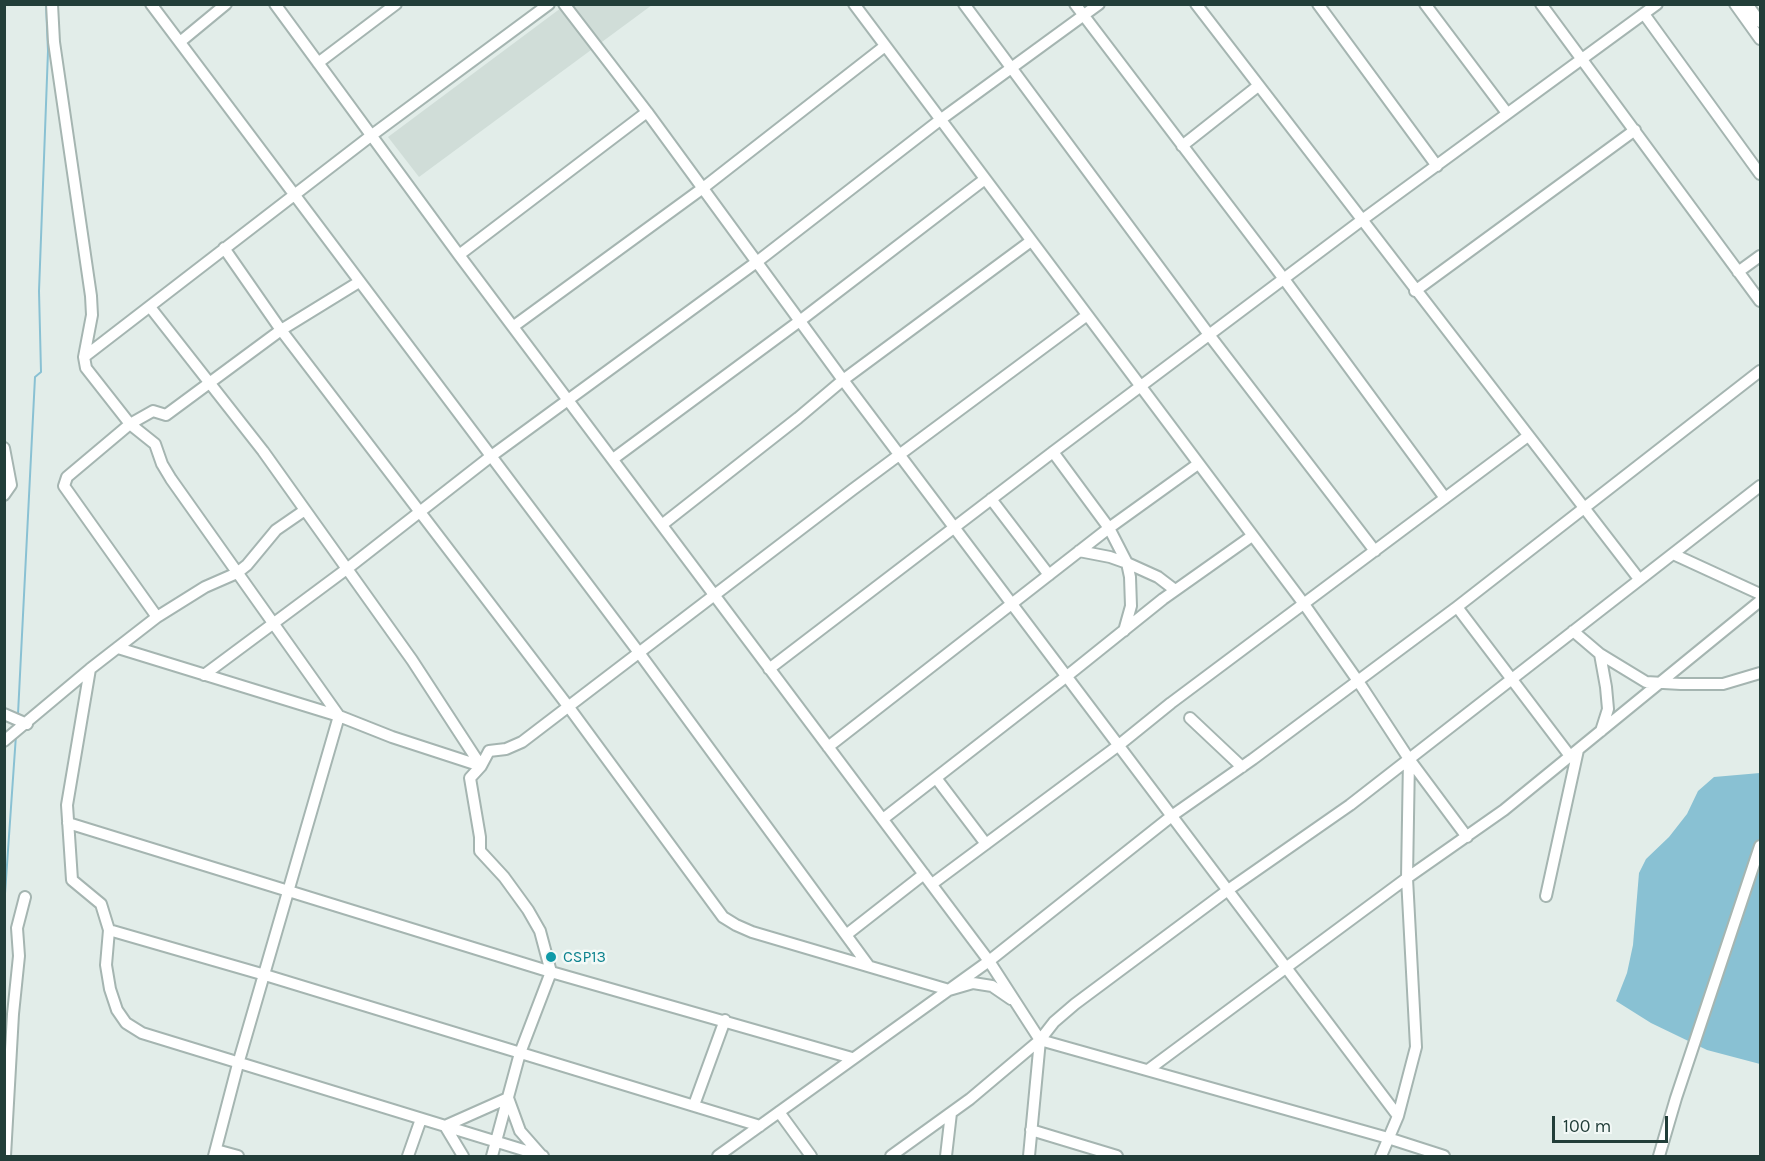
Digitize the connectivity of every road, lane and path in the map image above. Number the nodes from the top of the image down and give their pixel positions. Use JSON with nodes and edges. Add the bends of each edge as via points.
{"nodes":[{"id":1,"x":52,"y":4,"type":"edge"},
{"id":2,"x":151,"y":4,"type":"edge"},
{"id":3,"x":226,"y":4,"type":"edge"},
{"id":4,"x":275,"y":4,"type":"edge"},
{"id":5,"x":396,"y":4,"type":"edge"},
{"id":6,"x":549,"y":4,"type":"edge"},
{"id":7,"x":564,"y":4,"type":"edge"},
{"id":8,"x":854,"y":4,"type":"edge"},
{"id":9,"x":964,"y":4,"type":"edge"},
{"id":10,"x":1075,"y":4,"type":"edge"},
{"id":11,"x":1099,"y":4,"type":"edge"},
{"id":12,"x":1196,"y":4,"type":"edge"},
{"id":13,"x":1318,"y":4,"type":"edge"},
{"id":14,"x":1425,"y":4,"type":"edge"},
{"id":15,"x":1541,"y":4,"type":"edge"},
{"id":16,"x":1657,"y":4,"type":"edge"},
{"id":17,"x":1735,"y":4,"type":"edge"},
{"id":18,"x":1747,"y":4,"type":"edge"},
{"id":19,"x":1644,"y":14,"type":"junction"},
{"id":20,"x":1083,"y":16,"type":"junction"},
{"id":21,"x":1761,"y":22,"type":"edge"},
{"id":22,"x":1761,"y":39,"type":"edge"},
{"id":23,"x":180,"y":42,"type":"junction"},
{"id":24,"x":885,"y":46,"type":"junction"},
{"id":25,"x":1583,"y":59,"type":"junction"},
{"id":26,"x":318,"y":63,"type":"junction"},
{"id":27,"x":1011,"y":67,"type":"junction"},
{"id":28,"x":1258,"y":86,"type":"junction"},
{"id":29,"x":647,"y":112,"type":"junction"},
{"id":30,"x":1507,"y":113,"type":"junction"},
{"id":31,"x":940,"y":120,"type":"junction"},
{"id":32,"x":1635,"y":130,"type":"junction"},
{"id":33,"x":372,"y":135,"type":"junction"},
{"id":34,"x":1182,"y":146,"type":"junction"},
{"id":35,"x":1437,"y":166,"type":"junction"},
{"id":36,"x":1761,"y":174,"type":"edge"},
{"id":37,"x":985,"y":179,"type":"junction"},
{"id":38,"x":703,"y":188,"type":"junction"},
{"id":39,"x":296,"y":196,"type":"junction"},
{"id":40,"x":1362,"y":220,"type":"junction"},
{"id":41,"x":1031,"y":241,"type":"junction"},
{"id":42,"x":224,"y":248,"type":"junction"},
{"id":43,"x":459,"y":255,"type":"junction"},
{"id":44,"x":1761,"y":256,"type":"edge"},
{"id":45,"x":758,"y":261,"type":"junction"},
{"id":46,"x":1738,"y":272,"type":"junction"},
{"id":47,"x":1284,"y":279,"type":"junction"},
{"id":48,"x":359,"y":282,"type":"junction"},
{"id":49,"x":1415,"y":291,"type":"junction"},
{"id":50,"x":1761,"y":302,"type":"edge"},
{"id":51,"x":150,"y":307,"type":"junction"},
{"id":52,"x":1086,"y":316,"type":"junction"},
{"id":53,"x":801,"y":320,"type":"junction"},
{"id":54,"x":514,"y":326,"type":"junction"},
{"id":55,"x":280,"y":330,"type":"junction"},
{"id":56,"x":1210,"y":336,"type":"junction"},
{"id":57,"x":84,"y":357,"type":"junction"},
{"id":58,"x":1761,"y":371,"type":"edge"},
{"id":59,"x":843,"y":380,"type":"junction"},
{"id":60,"x":210,"y":384,"type":"junction"},
{"id":61,"x":1139,"y":387,"type":"junction"},
{"id":62,"x":568,"y":400,"type":"junction"},
{"id":63,"x":130,"y":424,"type":"junction"},
{"id":64,"x":1528,"y":436,"type":"junction"},
{"id":65,"x":4,"y":448,"type":"edge"},
{"id":66,"x":1053,"y":452,"type":"junction"},
{"id":67,"x":899,"y":454,"type":"junction"},
{"id":68,"x":490,"y":457,"type":"junction"},
{"id":69,"x":613,"y":459,"type":"junction"},
{"id":70,"x":1198,"y":464,"type":"junction"},
{"id":71,"x":1761,"y":486,"type":"edge"},
{"id":72,"x":4,"y":495,"type":"edge"},
{"id":73,"x":1445,"y":498,"type":"junction"},
{"id":74,"x":991,"y":499,"type":"junction"},
{"id":75,"x":1584,"y":508,"type":"junction"},
{"id":76,"x":305,"y":510,"type":"junction"},
{"id":77,"x":418,"y":513,"type":"junction"},
{"id":78,"x":663,"y":524,"type":"junction"},
{"id":79,"x":954,"y":528,"type":"junction"},
{"id":80,"x":1109,"y":528,"type":"junction"},
{"id":81,"x":1252,"y":536,"type":"junction"},
{"id":82,"x":1079,"y":551,"type":"junction"},
{"id":83,"x":1375,"y":551,"type":"junction"},
{"id":84,"x":1673,"y":554,"type":"junction"},
{"id":85,"x":1126,"y":563,"type":"junction"},
{"id":86,"x":348,"y":568,"type":"junction"},
{"id":87,"x":237,"y":573,"type":"junction"},
{"id":88,"x":1048,"y":575,"type":"junction"},
{"id":89,"x":1639,"y":579,"type":"junction"},
{"id":90,"x":1175,"y":590,"type":"junction"},
{"id":91,"x":1761,"y":594,"type":"edge"},
{"id":92,"x":716,"y":595,"type":"junction"},
{"id":93,"x":1761,"y":601,"type":"edge"},
{"id":94,"x":1012,"y":604,"type":"junction"},
{"id":95,"x":1304,"y":604,"type":"junction"},
{"id":96,"x":1457,"y":607,"type":"junction"},
{"id":97,"x":157,"y":617,"type":"junction"},
{"id":98,"x":273,"y":623,"type":"junction"},
{"id":99,"x":1124,"y":631,"type":"junction"},
{"id":100,"x":1573,"y":631,"type":"junction"},
{"id":101,"x":118,"y":648,"type":"junction"},
{"id":102,"x":640,"y":654,"type":"junction"},
{"id":103,"x":1599,"y":654,"type":"junction"},
{"id":104,"x":90,"y":669,"type":"junction"},
{"id":105,"x":769,"y":669,"type":"junction"},
{"id":106,"x":1761,"y":673,"type":"edge"},
{"id":107,"x":204,"y":675,"type":"junction"},
{"id":108,"x":1068,"y":676,"type":"junction"},
{"id":109,"x":1512,"y":680,"type":"junction"},
{"id":110,"x":1358,"y":681,"type":"junction"},
{"id":111,"x":1659,"y":683,"type":"junction"},
{"id":112,"x":568,"y":706,"type":"junction"},
{"id":113,"x":4,"y":714,"type":"edge"},
{"id":114,"x":339,"y":716,"type":"junction"},
{"id":115,"x":1190,"y":718,"type":"dead end"},
{"id":116,"x":27,"y":724,"type":"junction"},
{"id":117,"x":1601,"y":731,"type":"junction"},
{"id":118,"x":4,"y":741,"type":"edge"},
{"id":119,"x":1119,"y":745,"type":"junction"},
{"id":120,"x":828,"y":747,"type":"junction"},
{"id":121,"x":1574,"y":753,"type":"junction"},
{"id":122,"x":1409,"y":759,"type":"junction"},
{"id":123,"x":481,"y":766,"type":"junction"},
{"id":124,"x":1242,"y":767,"type":"junction"},
{"id":125,"x":936,"y":778,"type":"junction"},
{"id":126,"x":1173,"y":815,"type":"junction"},
{"id":127,"x":883,"y":819,"type":"junction"},
{"id":128,"x":68,"y":823,"type":"junction"},
{"id":129,"x":1467,"y":837,"type":"junction"},
{"id":130,"x":986,"y":844,"type":"junction"},
{"id":131,"x":1761,"y":846,"type":"edge"},
{"id":132,"x":924,"y":874,"type":"junction"},
{"id":133,"x":1407,"y":879,"type":"junction"},
{"id":134,"x":932,"y":884,"type":"junction"},
{"id":135,"x":289,"y":891,"type":"junction"},
{"id":136,"x":1228,"y":891,"type":"junction"},
{"id":137,"x":1546,"y":896,"type":"dead end"},
{"id":138,"x":25,"y":897,"type":"dead end"},
{"id":139,"x":109,"y":930,"type":"junction"},
{"id":140,"x":846,"y":935,"type":"junction"},
{"id":141,"x":989,"y":961,"type":"junction"},
{"id":142,"x":868,"y":965,"type":"junction"},
{"id":143,"x":1286,"y":969,"type":"junction"},
{"id":144,"x":551,"y":972,"type":"junction"},
{"id":145,"x":265,"y":975,"type":"junction"},
{"id":146,"x":949,"y":990,"type":"junction"},
{"id":147,"x":1016,"y":1002,"type":"junction"},
{"id":148,"x":725,"y":1020,"type":"junction"},
{"id":149,"x":1041,"y":1040,"type":"junction"},
{"id":150,"x":520,"y":1053,"type":"junction"},
{"id":151,"x":852,"y":1058,"type":"junction"},
{"id":152,"x":238,"y":1064,"type":"junction"},
{"id":153,"x":1148,"y":1070,"type":"junction"},
{"id":154,"x":508,"y":1098,"type":"junction"},
{"id":155,"x":694,"y":1106,"type":"junction"},
{"id":156,"x":779,"y":1113,"type":"junction"},
{"id":157,"x":951,"y":1113,"type":"junction"},
{"id":158,"x":1398,"y":1116,"type":"junction"},
{"id":159,"x":421,"y":1119,"type":"junction"},
{"id":160,"x":445,"y":1126,"type":"junction"},
{"id":161,"x":760,"y":1126,"type":"junction"},
{"id":162,"x":1031,"y":1130,"type":"junction"},
{"id":163,"x":1388,"y":1138,"type":"junction"},
{"id":164,"x":496,"y":1142,"type":"junction"},
{"id":165,"x":215,"y":1153,"type":"edge"},
{"id":166,"x":4,"y":1156,"type":"edge"},
{"id":167,"x":238,"y":1156,"type":"edge"},
{"id":168,"x":408,"y":1156,"type":"edge"},
{"id":169,"x":463,"y":1156,"type":"edge"},
{"id":170,"x":492,"y":1156,"type":"edge"},
{"id":171,"x":542,"y":1156,"type":"edge"},
{"id":172,"x":718,"y":1156,"type":"edge"},
{"id":173,"x":811,"y":1156,"type":"edge"},
{"id":174,"x":891,"y":1156,"type":"edge"},
{"id":175,"x":946,"y":1156,"type":"edge"},
{"id":176,"x":1029,"y":1156,"type":"edge"},
{"id":177,"x":1117,"y":1156,"type":"edge"},
{"id":178,"x":1381,"y":1156,"type":"edge"},
{"id":179,"x":1444,"y":1156,"type":"edge"},
{"id":180,"x":1659,"y":1156,"type":"edge"}],
"edges":[{"from":1,"to":57,"type":"street","via":[[54,42],[91,296],[92,315]]},
{"from":2,"to":23,"type":"street"},
{"from":3,"to":23,"type":"street"},
{"from":4,"to":26,"type":"street"},
{"from":5,"to":26,"type":"street"},
{"from":6,"to":33,"type":"street"},
{"from":7,"to":29,"type":"street"},
{"from":8,"to":24,"type":"street"},
{"from":9,"to":27,"type":"street"},
{"from":10,"to":20,"type":"street"},
{"from":11,"to":20,"type":"street"},
{"from":12,"to":28,"type":"street"},
{"from":13,"to":35,"type":"street"},
{"from":14,"to":30,"type":"street"},
{"from":15,"to":25,"type":"street"},
{"from":16,"to":19,"type":"street"},
{"from":17,"to":22,"type":"street"},
{"from":18,"to":21,"type":"street"},
{"from":19,"to":25,"type":"street"},
{"from":19,"to":36,"type":"street"},
{"from":20,"to":27,"type":"street"},
{"from":20,"to":34,"type":"street"},
{"from":23,"to":39,"type":"street"},
{"from":24,"to":31,"type":"street"},
{"from":24,"to":38,"type":"street"},
{"from":25,"to":30,"type":"street"},
{"from":25,"to":32,"type":"street"},
{"from":26,"to":33,"type":"street"},
{"from":27,"to":31,"type":"street"},
{"from":27,"to":56,"type":"street"},
{"from":28,"to":34,"type":"street"},
{"from":28,"to":40,"type":"street"},
{"from":29,"to":38,"type":"street"},
{"from":29,"to":43,"type":"street"},
{"from":30,"to":35,"type":"street"},
{"from":31,"to":37,"type":"street"},
{"from":31,"to":45,"type":"street"},
{"from":32,"to":46,"type":"street"},
{"from":32,"to":49,"type":"street"},
{"from":33,"to":39,"type":"street"},
{"from":33,"to":43,"type":"street"},
{"from":34,"to":47,"type":"street"},
{"from":35,"to":40,"type":"street"},
{"from":37,"to":41,"type":"street"},
{"from":37,"to":53,"type":"street"},
{"from":38,"to":45,"type":"street"},
{"from":38,"to":54,"type":"street"},
{"from":39,"to":42,"type":"street"},
{"from":39,"to":48,"type":"street"},
{"from":40,"to":47,"type":"street"},
{"from":40,"to":49,"type":"street"},
{"from":41,"to":52,"type":"street"},
{"from":41,"to":59,"type":"street"},
{"from":42,"to":51,"type":"street"},
{"from":42,"to":55,"type":"street"},
{"from":43,"to":54,"type":"street"},
{"from":44,"to":46,"type":"street"},
{"from":45,"to":53,"type":"street"},
{"from":45,"to":62,"type":"street"},
{"from":46,"to":50,"type":"street"},
{"from":47,"to":56,"type":"street"},
{"from":47,"to":73,"type":"street"},
{"from":48,"to":55,"type":"street"},
{"from":48,"to":68,"type":"street"},
{"from":49,"to":64,"type":"street"},
{"from":51,"to":57,"type":"street"},
{"from":51,"to":60,"type":"street"},
{"from":52,"to":61,"type":"street"},
{"from":52,"to":67,"type":"street"},
{"from":53,"to":59,"type":"street"},
{"from":53,"to":69,"type":"street"},
{"from":54,"to":62,"type":"street"},
{"from":55,"to":60,"type":"street"},
{"from":55,"to":77,"type":"street"},
{"from":56,"to":61,"type":"street"},
{"from":56,"to":83,"type":"street"},
{"from":57,"to":63,"type":"street","via":[[86,368]]},
{"from":58,"to":75,"type":"street"},
{"from":59,"to":67,"type":"street"},
{"from":59,"to":78,"type":"street"},
{"from":60,"to":63,"type":"street","via":[[166,415],[153,411]]},
{"from":60,"to":76,"type":"street"},
{"from":61,"to":66,"type":"street"},
{"from":61,"to":70,"type":"street"},
{"from":62,"to":68,"type":"street"},
{"from":62,"to":69,"type":"street"},
{"from":63,"to":87,"type":"street","via":[[155,444],[171,479]]},
{"from":63,"to":97,"type":"street","via":[[72,472],[64,486]]},
{"from":64,"to":73,"type":"street"},
{"from":64,"to":75,"type":"street"},
{"from":65,"to":72,"type":"street","via":[[11,485]]},
{"from":66,"to":74,"type":"street"},
{"from":66,"to":80,"type":"street"},
{"from":67,"to":79,"type":"street"},
{"from":67,"to":92,"type":"street"},
{"from":68,"to":77,"type":"street"},
{"from":68,"to":102,"type":"street"},
{"from":69,"to":78,"type":"street"},
{"from":70,"to":80,"type":"street"},
{"from":70,"to":81,"type":"street"},
{"from":71,"to":84,"type":"street"},
{"from":73,"to":83,"type":"street"},
{"from":74,"to":79,"type":"street"},
{"from":74,"to":88,"type":"street"},
{"from":75,"to":89,"type":"street"},
{"from":75,"to":96,"type":"street"},
{"from":76,"to":86,"type":"street"},
{"from":76,"to":87,"type":"street","via":[[276,530]]},
{"from":77,"to":86,"type":"street"},
{"from":77,"to":112,"type":"street"},
{"from":78,"to":92,"type":"street"},
{"from":79,"to":94,"type":"street"},
{"from":79,"to":105,"type":"street"},
{"from":80,"to":82,"type":"street"},
{"from":80,"to":85,"type":"street"},
{"from":81,"to":90,"type":"street"},
{"from":81,"to":95,"type":"street"},
{"from":82,"to":85,"type":"street"},
{"from":82,"to":88,"type":"street"},
{"from":83,"to":95,"type":"street"},
{"from":84,"to":89,"type":"street"},
{"from":84,"to":91,"type":"street"},
{"from":85,"to":90,"type":"street","via":[[1158,577]]},
{"from":85,"to":99,"type":"street","via":[[1131,606]]},
{"from":86,"to":98,"type":"street"},
{"from":86,"to":123,"type":"street"},
{"from":87,"to":97,"type":"street","via":[[205,587]]},
{"from":87,"to":98,"type":"street"},
{"from":88,"to":94,"type":"street"},
{"from":89,"to":100,"type":"street"},
{"from":90,"to":99,"type":"street"},
{"from":92,"to":102,"type":"street"},
{"from":92,"to":105,"type":"street"},
{"from":93,"to":111,"type":"street"},
{"from":94,"to":108,"type":"street"},
{"from":94,"to":120,"type":"street"},
{"from":95,"to":110,"type":"street"},
{"from":95,"to":119,"type":"street"},
{"from":96,"to":109,"type":"street"},
{"from":96,"to":110,"type":"street"},
{"from":97,"to":101,"type":"street"},
{"from":98,"to":107,"type":"street"},
{"from":98,"to":114,"type":"street"},
{"from":99,"to":108,"type":"street"},
{"from":100,"to":103,"type":"street"},
{"from":100,"to":109,"type":"street"},
{"from":101,"to":104,"type":"street"},
{"from":101,"to":107,"type":"street"},
{"from":102,"to":112,"type":"street"},
{"from":102,"to":140,"type":"street"},
{"from":103,"to":111,"type":"street","via":[[1646,682]]},
{"from":103,"to":117,"type":"street","via":[[1608,709]]},
{"from":104,"to":116,"type":"street"},
{"from":104,"to":128,"type":"street","via":[[67,805]]},
{"from":105,"to":120,"type":"street"},
{"from":106,"to":111,"type":"street","via":[[1723,684]]},
{"from":107,"to":114,"type":"street"},
{"from":108,"to":119,"type":"street"},
{"from":108,"to":125,"type":"street"},
{"from":109,"to":121,"type":"street"},
{"from":109,"to":122,"type":"street"},
{"from":110,"to":122,"type":"street"},
{"from":110,"to":124,"type":"street"},
{"from":111,"to":117,"type":"street"},
{"from":112,"to":123,"type":"street","via":[[522,742],[489,751]]},
{"from":112,"to":142,"type":"street","via":[[723,917],[752,932]]},
{"from":113,"to":116,"type":"street"},
{"from":114,"to":123,"type":"street"},
{"from":114,"to":135,"type":"street"},
{"from":115,"to":124,"type":"street"},
{"from":116,"to":118,"type":"street"},
{"from":117,"to":121,"type":"street"},
{"from":119,"to":126,"type":"street"},
{"from":119,"to":130,"type":"street"},
{"from":120,"to":127,"type":"street"},
{"from":121,"to":129,"type":"street"},
{"from":121,"to":137,"type":"street"},
{"from":122,"to":129,"type":"street"},
{"from":122,"to":133,"type":"street"},
{"from":122,"to":136,"type":"street"},
{"from":123,"to":144,"type":"street","via":[[470,778],[480,851],[528,910],[540,931]]},
{"from":124,"to":126,"type":"street"},
{"from":125,"to":127,"type":"street"},
{"from":125,"to":130,"type":"street"},
{"from":126,"to":136,"type":"street"},
{"from":126,"to":141,"type":"street"},
{"from":127,"to":132,"type":"street"},
{"from":128,"to":135,"type":"street"},
{"from":128,"to":139,"type":"street","via":[[72,880],[101,904]]},
{"from":129,"to":133,"type":"street"},
{"from":130,"to":134,"type":"street"},
{"from":131,"to":180,"type":"street"},
{"from":132,"to":134,"type":"street"},
{"from":132,"to":140,"type":"street"},
{"from":133,"to":143,"type":"street"},
{"from":133,"to":158,"type":"street","via":[[1416,1047]]},
{"from":134,"to":141,"type":"street"},
{"from":135,"to":144,"type":"street"},
{"from":135,"to":145,"type":"street"},
{"from":136,"to":143,"type":"street"},
{"from":136,"to":149,"type":"street","via":[[1075,1004]]},
{"from":138,"to":166,"type":"street","via":[[18,928]]},
{"from":139,"to":145,"type":"street"},
{"from":139,"to":152,"type":"street","via":[[106,965],[117,1010],[126,1023],[142,1034]]},
{"from":140,"to":142,"type":"street"},
{"from":141,"to":146,"type":"street"},
{"from":141,"to":147,"type":"street"},
{"from":142,"to":146,"type":"street"},
{"from":143,"to":153,"type":"street"},
{"from":143,"to":158,"type":"street"},
{"from":144,"to":148,"type":"street"},
{"from":144,"to":150,"type":"street"},
{"from":145,"to":150,"type":"street"},
{"from":145,"to":152,"type":"street"},
{"from":146,"to":147,"type":"street","via":[[973,983],[992,986]]},
{"from":146,"to":151,"type":"street"},
{"from":147,"to":149,"type":"street"},
{"from":148,"to":151,"type":"street"},
{"from":148,"to":155,"type":"street"},
{"from":149,"to":153,"type":"street"},
{"from":149,"to":157,"type":"street"},
{"from":149,"to":162,"type":"street"},
{"from":150,"to":154,"type":"street"},
{"from":150,"to":155,"type":"street"},
{"from":151,"to":156,"type":"street"},
{"from":152,"to":159,"type":"street"},
{"from":152,"to":165,"type":"street"},
{"from":153,"to":163,"type":"street"},
{"from":154,"to":160,"type":"street"},
{"from":154,"to":164,"type":"street"},
{"from":154,"to":171,"type":"street","via":[[520,1131]]},
{"from":155,"to":161,"type":"street"},
{"from":156,"to":161,"type":"street"},
{"from":156,"to":173,"type":"street"},
{"from":157,"to":174,"type":"street"},
{"from":157,"to":175,"type":"street"},
{"from":158,"to":163,"type":"street"},
{"from":159,"to":160,"type":"street"},
{"from":159,"to":168,"type":"street"},
{"from":160,"to":164,"type":"street"},
{"from":160,"to":169,"type":"street"},
{"from":161,"to":172,"type":"street"},
{"from":162,"to":176,"type":"street"},
{"from":162,"to":177,"type":"street"},
{"from":163,"to":178,"type":"street"},
{"from":163,"to":179,"type":"street"},
{"from":164,"to":170,"type":"street"},
{"from":164,"to":171,"type":"street"},
{"from":165,"to":167,"type":"street"}]}
